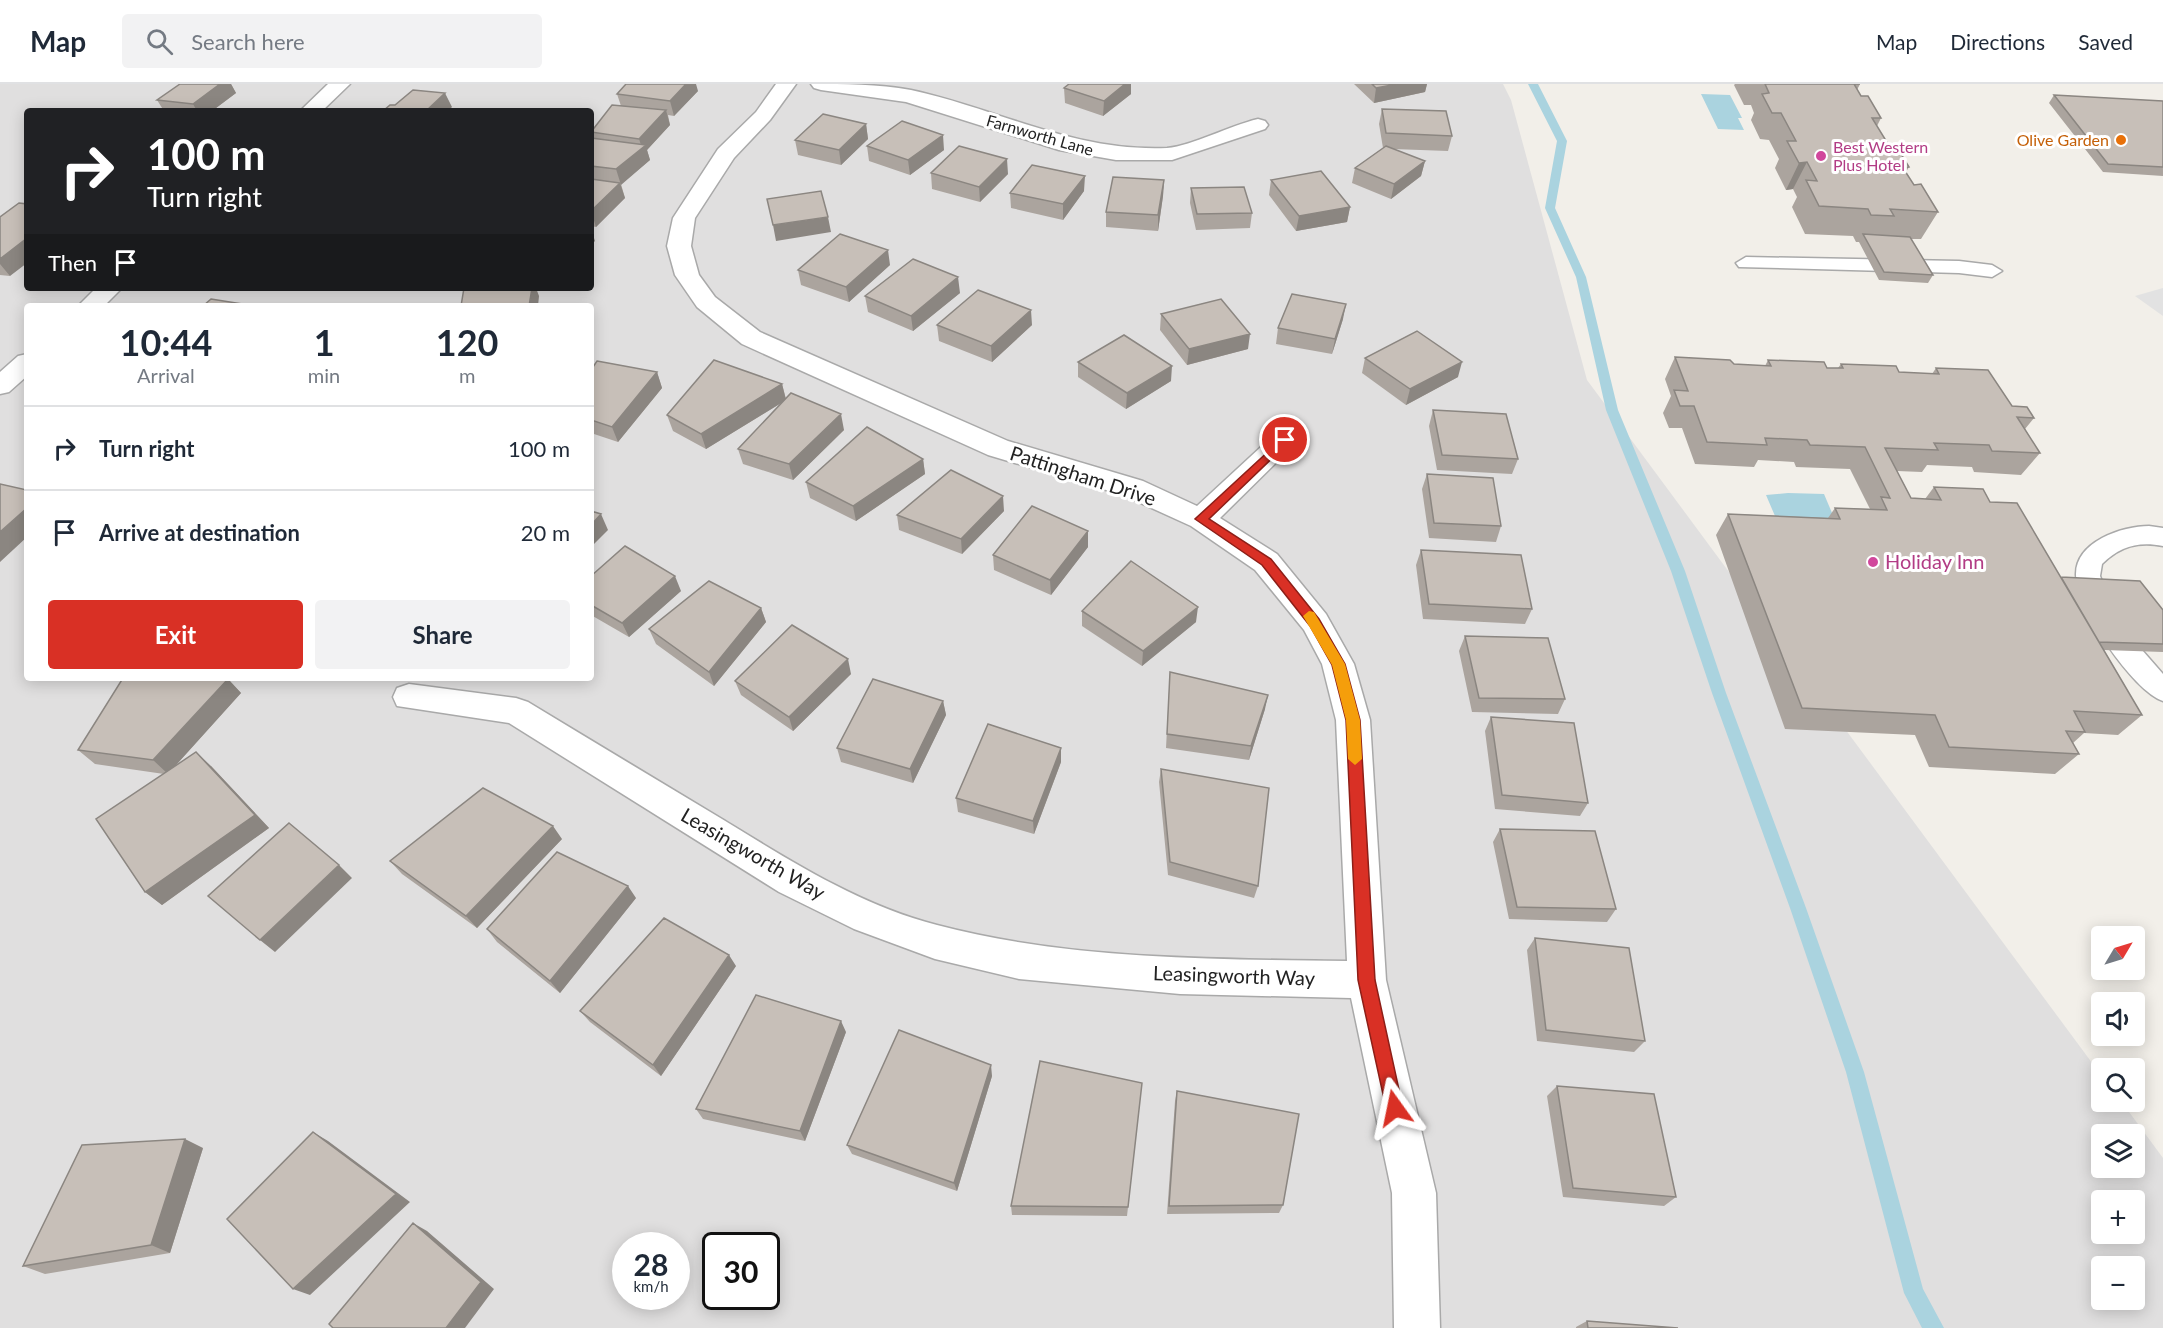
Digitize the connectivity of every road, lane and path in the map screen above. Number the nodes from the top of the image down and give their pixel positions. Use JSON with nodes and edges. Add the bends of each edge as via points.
{"nodes":[{"id":1,"x":340,"y":84,"type":"edge"},
{"id":2,"x":786,"y":84,"type":"edge"},
{"id":3,"x":821,"y":84,"type":"edge"},
{"id":4,"x":313,"y":108,"type":"edge"},
{"id":5,"x":1258,"y":125,"type":"dead end"},
{"id":6,"x":1746,"y":263,"type":"dead end"},
{"id":7,"x":1992,"y":271,"type":"dead end"},
{"id":8,"x":107,"y":291,"type":"edge"},
{"id":9,"x":93,"y":303,"type":"edge"},
{"id":10,"x":24,"y":365,"type":"edge"},
{"id":11,"x":0,"y":386,"type":"edge"},
{"id":12,"x":1285,"y":440,"type":"dead end"},
{"id":13,"x":1202,"y":519,"type":"junction"},
{"id":14,"x":2163,"y":537,"type":"edge"},
{"id":15,"x":2163,"y":690,"type":"edge"},
{"id":16,"x":410,"y":697,"type":"dead end"},
{"id":17,"x":1366,"y":980,"type":"junction"},
{"id":18,"x":1417,"y":1328,"type":"edge"}],
"edges":[{"from":1,"to":4,"type":"street"},
{"from":2,"to":13,"type":"street","name":"Pattingham Drive","via":[[763,116],[726,154],[684,218],[679,246],[687,275],[706,302],[751,338],[998,448],[1133,488]]},
{"from":3,"to":5,"type":"street","name":"Farnworth Lane","via":[[909,96],[1067,145],[1116,154],[1172,154]]},
{"from":6,"to":7,"type":"lane"},
{"from":8,"to":9,"type":"street"},
{"from":10,"to":11,"type":"street"},
{"from":12,"to":13,"type":"street"},
{"from":13,"to":17,"type":"street","name":"Pattingham Drive","via":[[1266,562],[1315,622],[1338,664],[1353,720]]},
{"from":14,"to":15,"type":"lane","via":[[2147,533],[2123,538],[2089,563],[2087,575],[2095,599],[2117,637]]},
{"from":16,"to":17,"type":"street","name":"Leasingworth Way","via":[[516,711],[792,881],[867,917],[935,942],[1019,961],[1126,971]]},
{"from":17,"to":18,"type":"street","name":"Pattingham Drive","via":[[1414,1193]]}]}
